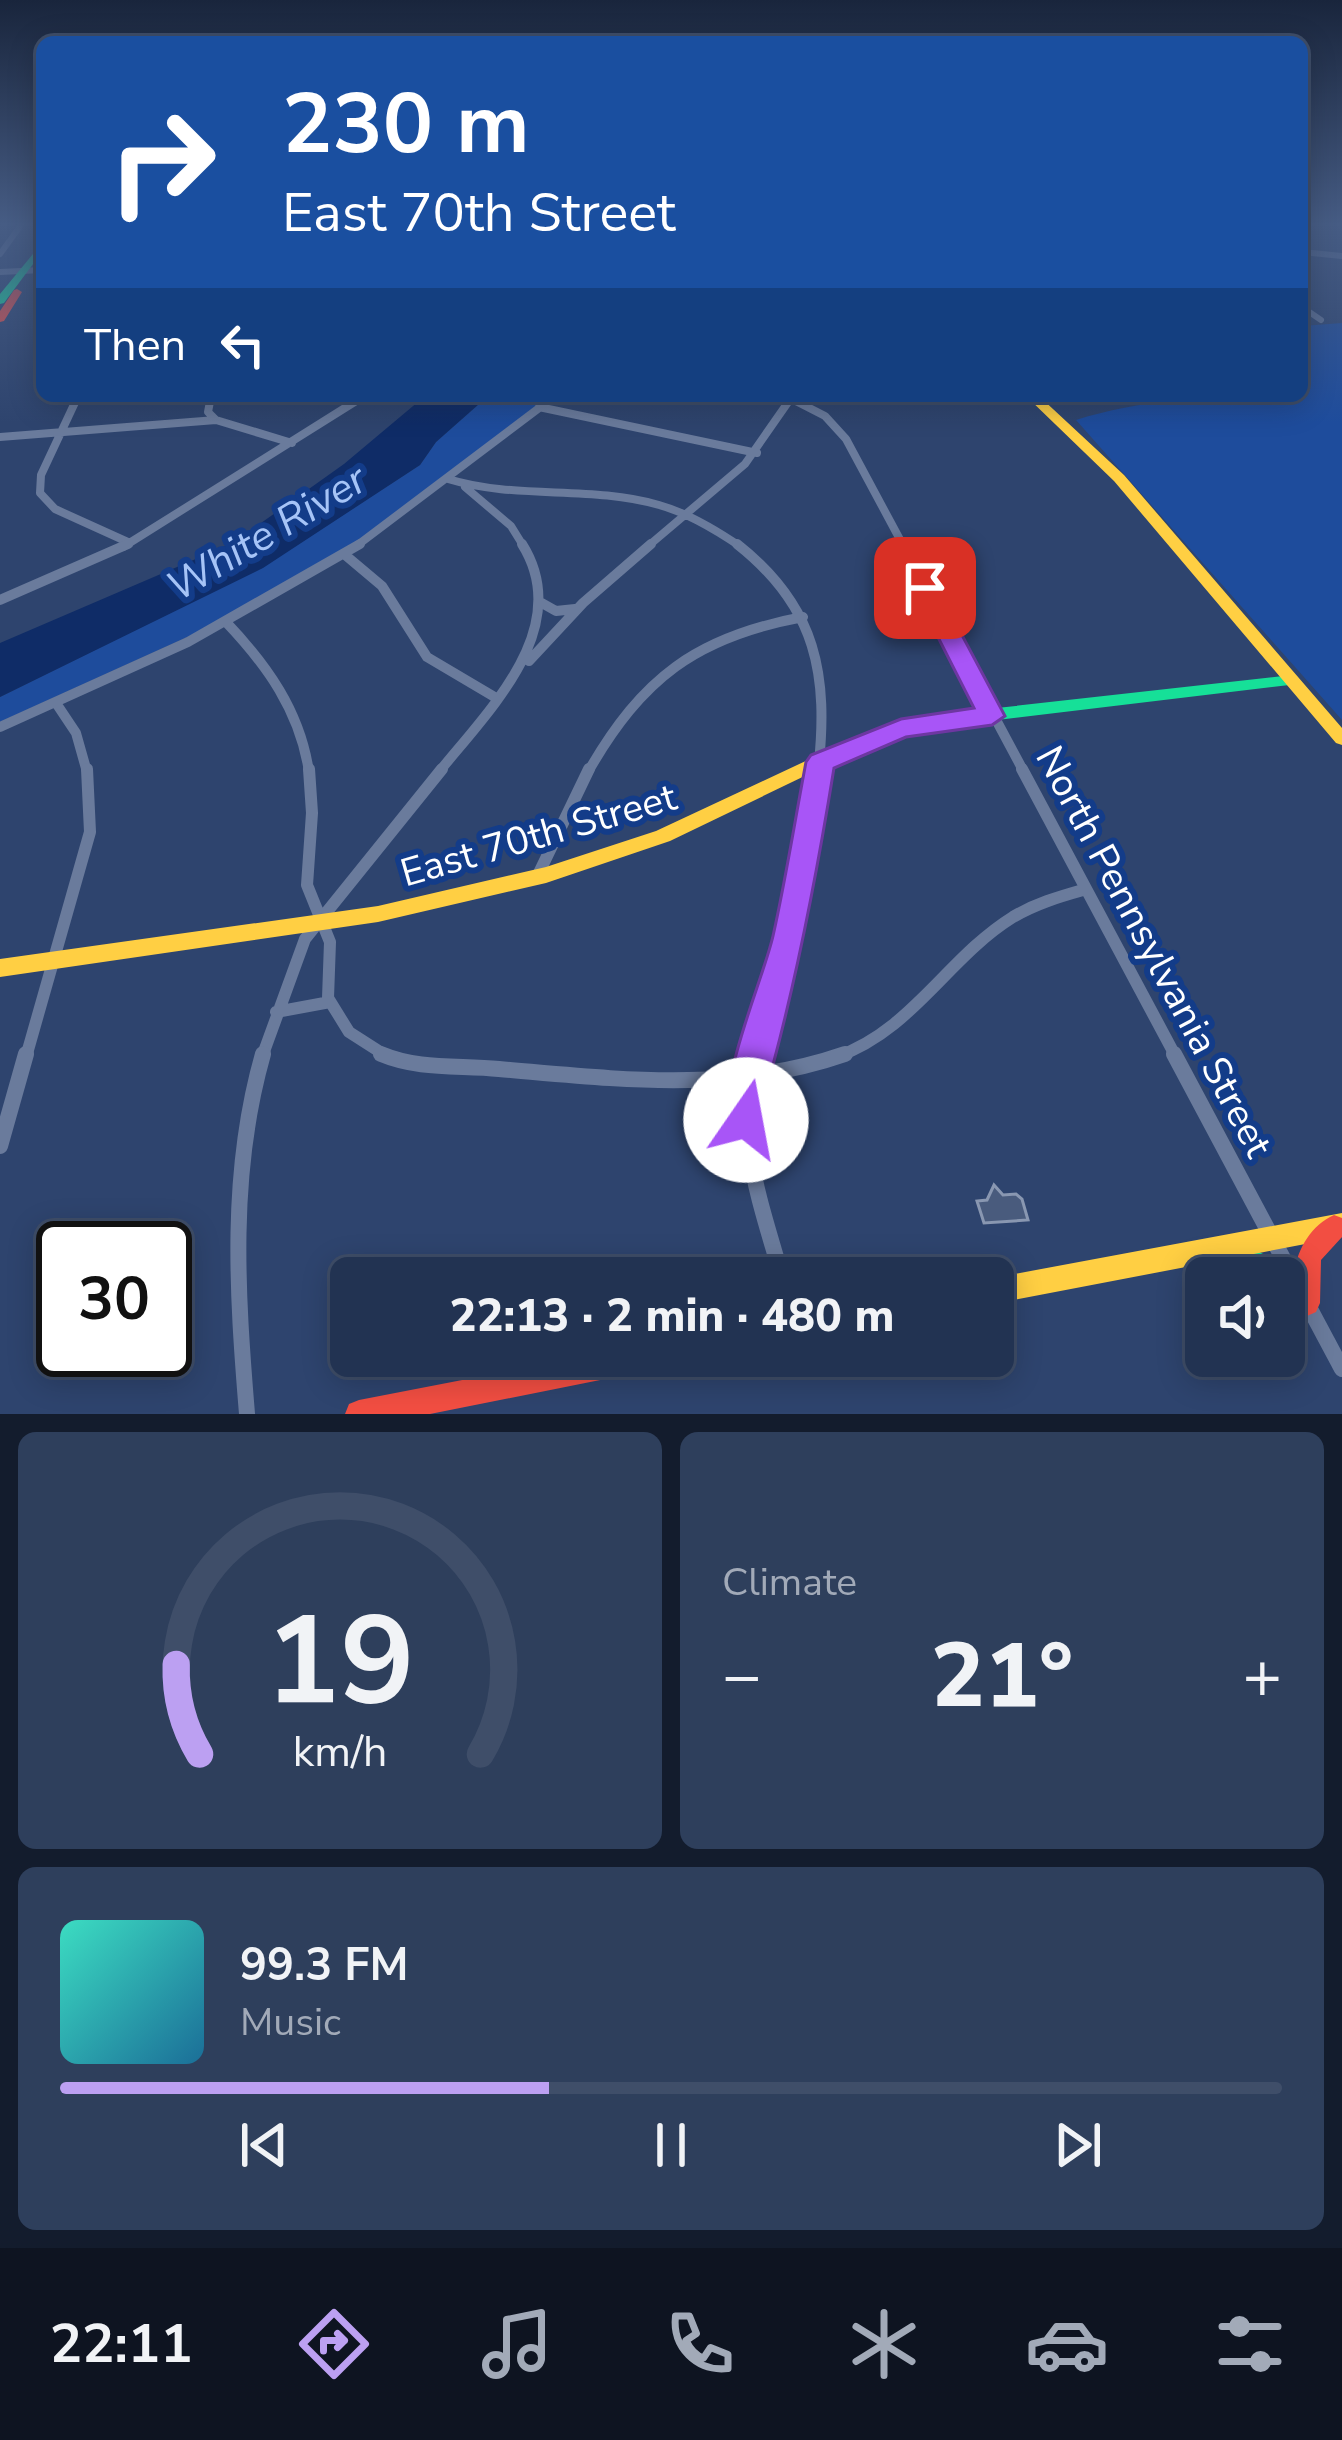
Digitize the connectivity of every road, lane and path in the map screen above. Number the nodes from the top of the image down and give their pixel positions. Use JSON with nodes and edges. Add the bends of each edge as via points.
{"nodes":[{"id":1,"x":1308,"y":311,"type":"edge"},
{"id":2,"x":1321,"y":320,"type":"dead end"},
{"id":3,"x":75,"y":402,"type":"edge"},
{"id":4,"x":210,"y":402,"type":"edge"},
{"id":5,"x":355,"y":402,"type":"edge"},
{"id":6,"x":546,"y":402,"type":"edge"},
{"id":7,"x":785,"y":402,"type":"edge"},
{"id":8,"x":798,"y":402,"type":"edge"},
{"id":9,"x":1039,"y":402,"type":"edge"},
{"id":10,"x":539,"y":407,"type":"junction"},
{"id":11,"x":215,"y":420,"type":"junction"},
{"id":12,"x":61,"y":432,"type":"junction"},
{"id":13,"x":0,"y":437,"type":"edge"},
{"id":14,"x":293,"y":443,"type":"junction"},
{"id":15,"x":758,"y":453,"type":"junction"},
{"id":16,"x":448,"y":478,"type":"junction"},
{"id":17,"x":462,"y":484,"type":"junction"},
{"id":18,"x":514,"y":494,"type":"junction"},
{"id":19,"x":493,"y":510,"type":"junction"},
{"id":20,"x":688,"y":516,"type":"junction"},
{"id":21,"x":130,"y":543,"type":"junction"},
{"id":22,"x":344,"y":554,"type":"junction"},
{"id":23,"x":0,"y":600,"type":"edge"},
{"id":24,"x":539,"y":602,"type":"junction"},
{"id":25,"x":579,"y":607,"type":"junction"},
{"id":26,"x":802,"y":617,"type":"junction"},
{"id":27,"x":225,"y":621,"type":"junction"},
{"id":28,"x":1292,"y":680,"type":"junction"},
{"id":29,"x":512,"y":681,"type":"junction"},
{"id":30,"x":498,"y":699,"type":"junction"},
{"id":31,"x":56,"y":703,"type":"junction"},
{"id":32,"x":992,"y":716,"type":"junction"},
{"id":33,"x":0,"y":727,"type":"edge"},
{"id":34,"x":1342,"y":740,"type":"edge"},
{"id":35,"x":821,"y":762,"type":"junction"},
{"id":36,"x":537,"y":877,"type":"junction"},
{"id":37,"x":1083,"y":890,"type":"junction"},
{"id":38,"x":320,"y":922,"type":"junction"},
{"id":39,"x":55,"y":960,"type":"junction"},
{"id":40,"x":0,"y":968,"type":"edge"},
{"id":41,"x":330,"y":1002,"type":"junction"},
{"id":42,"x":276,"y":1012,"type":"junction"},
{"id":43,"x":752,"y":1078,"type":"junction"},
{"id":44,"x":0,"y":1146,"type":"edge"},
{"id":45,"x":1338,"y":1226,"type":"edge"},
{"id":46,"x":1272,"y":1239,"type":"junction"},
{"id":47,"x":1208,"y":1252,"type":"junction"},
{"id":48,"x":777,"y":1257,"type":"edge"},
{"id":49,"x":1242,"y":1257,"type":"edge"},
{"id":50,"x":1014,"y":1288,"type":"edge"},
{"id":51,"x":1307,"y":1303,"type":"junction"},
{"id":52,"x":1342,"y":1369,"type":"edge"},
{"id":53,"x":548,"y":1377,"type":"edge"},
{"id":54,"x":247,"y":1414,"type":"edge"},
{"id":55,"x":359,"y":1414,"type":"edge"}],
"edges":[{"from":1,"to":2,"type":"street"},
{"from":3,"to":12,"type":"street"},
{"from":4,"to":11,"type":"street"},
{"from":5,"to":14,"type":"street"},
{"from":6,"to":10,"type":"street"},
{"from":7,"to":15,"type":"street"},
{"from":8,"to":32,"type":"street","name":"North Pennsylvania Street","via":[[846,439]]},
{"from":9,"to":28,"type":"main road","via":[[1107,464]]},
{"from":10,"to":15,"type":"street"},
{"from":10,"to":16,"type":"street"},
{"from":11,"to":12,"type":"street"},
{"from":11,"to":14,"type":"street"},
{"from":12,"to":13,"type":"street"},
{"from":12,"to":21,"type":"street","via":[[40,478],[42,497]]},
{"from":14,"to":21,"type":"street"},
{"from":15,"to":20,"type":"street"},
{"from":16,"to":17,"type":"street"},
{"from":16,"to":22,"type":"street"},
{"from":17,"to":18,"type":"street"},
{"from":17,"to":19,"type":"street"},
{"from":18,"to":19,"type":"street"},
{"from":18,"to":20,"type":"street","via":[[601,493]]},
{"from":19,"to":24,"type":"street","via":[[530,556]]},
{"from":20,"to":25,"type":"street"},
{"from":20,"to":26,"type":"street","via":[[753,558]]},
{"from":21,"to":23,"type":"street"},
{"from":22,"to":27,"type":"street"},
{"from":22,"to":30,"type":"street","via":[[385,586],[434,663]]},
{"from":24,"to":25,"type":"street","via":[[560,611]]},
{"from":24,"to":29,"type":"street","via":[[531,645]]},
{"from":25,"to":29,"type":"street"},
{"from":26,"to":35,"type":"street","via":[[824,674]]},
{"from":26,"to":36,"type":"street","via":[[718,637],[661,674],[591,764]]},
{"from":27,"to":31,"type":"street"},
{"from":27,"to":38,"type":"street","via":[[265,662],[298,721],[312,797],[308,891]]},
{"from":28,"to":32,"type":"main road","name":"East 70th Street"},
{"from":28,"to":34,"type":"main road"},
{"from":29,"to":30,"type":"street"},
{"from":30,"to":38,"type":"street"},
{"from":31,"to":33,"type":"street"},
{"from":31,"to":39,"type":"street","via":[[83,750],[91,806]]},
{"from":32,"to":35,"type":"main road","name":"East 70th Street","via":[[901,728]]},
{"from":32,"to":37,"type":"street","name":"North Pennsylvania Street"},
{"from":35,"to":36,"type":"main road","name":"East 70th Street","via":[[663,836]]},
{"from":35,"to":43,"type":"street","via":[[779,986]]},
{"from":36,"to":38,"type":"main road","name":"East 70th Street"},
{"from":37,"to":43,"type":"street","via":[[1003,920],[934,998],[870,1043],[814,1066]]},
{"from":37,"to":46,"type":"street","name":"North Pennsylvania Street"},
{"from":38,"to":39,"type":"main road","name":"East 70th Street"},
{"from":38,"to":41,"type":"street","via":[[329,934]]},
{"from":38,"to":42,"type":"street","via":[[303,935]]},
{"from":39,"to":40,"type":"main road","name":"East 70th Street"},
{"from":39,"to":44,"type":"street"},
{"from":41,"to":42,"type":"street"},
{"from":41,"to":43,"type":"street","via":[[361,1042],[404,1063],[679,1084]]},
{"from":42,"to":54,"type":"street","via":[[236,1178]]},
{"from":43,"to":48,"type":"street","via":[[746,1125]]},
{"from":45,"to":46,"type":"main road"},
{"from":45,"to":51,"type":"main road","via":[[1309,1255]]},
{"from":46,"to":47,"type":"main road"},
{"from":46,"to":51,"type":"street","name":"North Pennsylvania Street"},
{"from":47,"to":49,"type":"main road"},
{"from":47,"to":50,"type":"main road"},
{"from":51,"to":52,"type":"street","name":"North Pennsylvania Street"},
{"from":53,"to":55,"type":"main road"}]}
